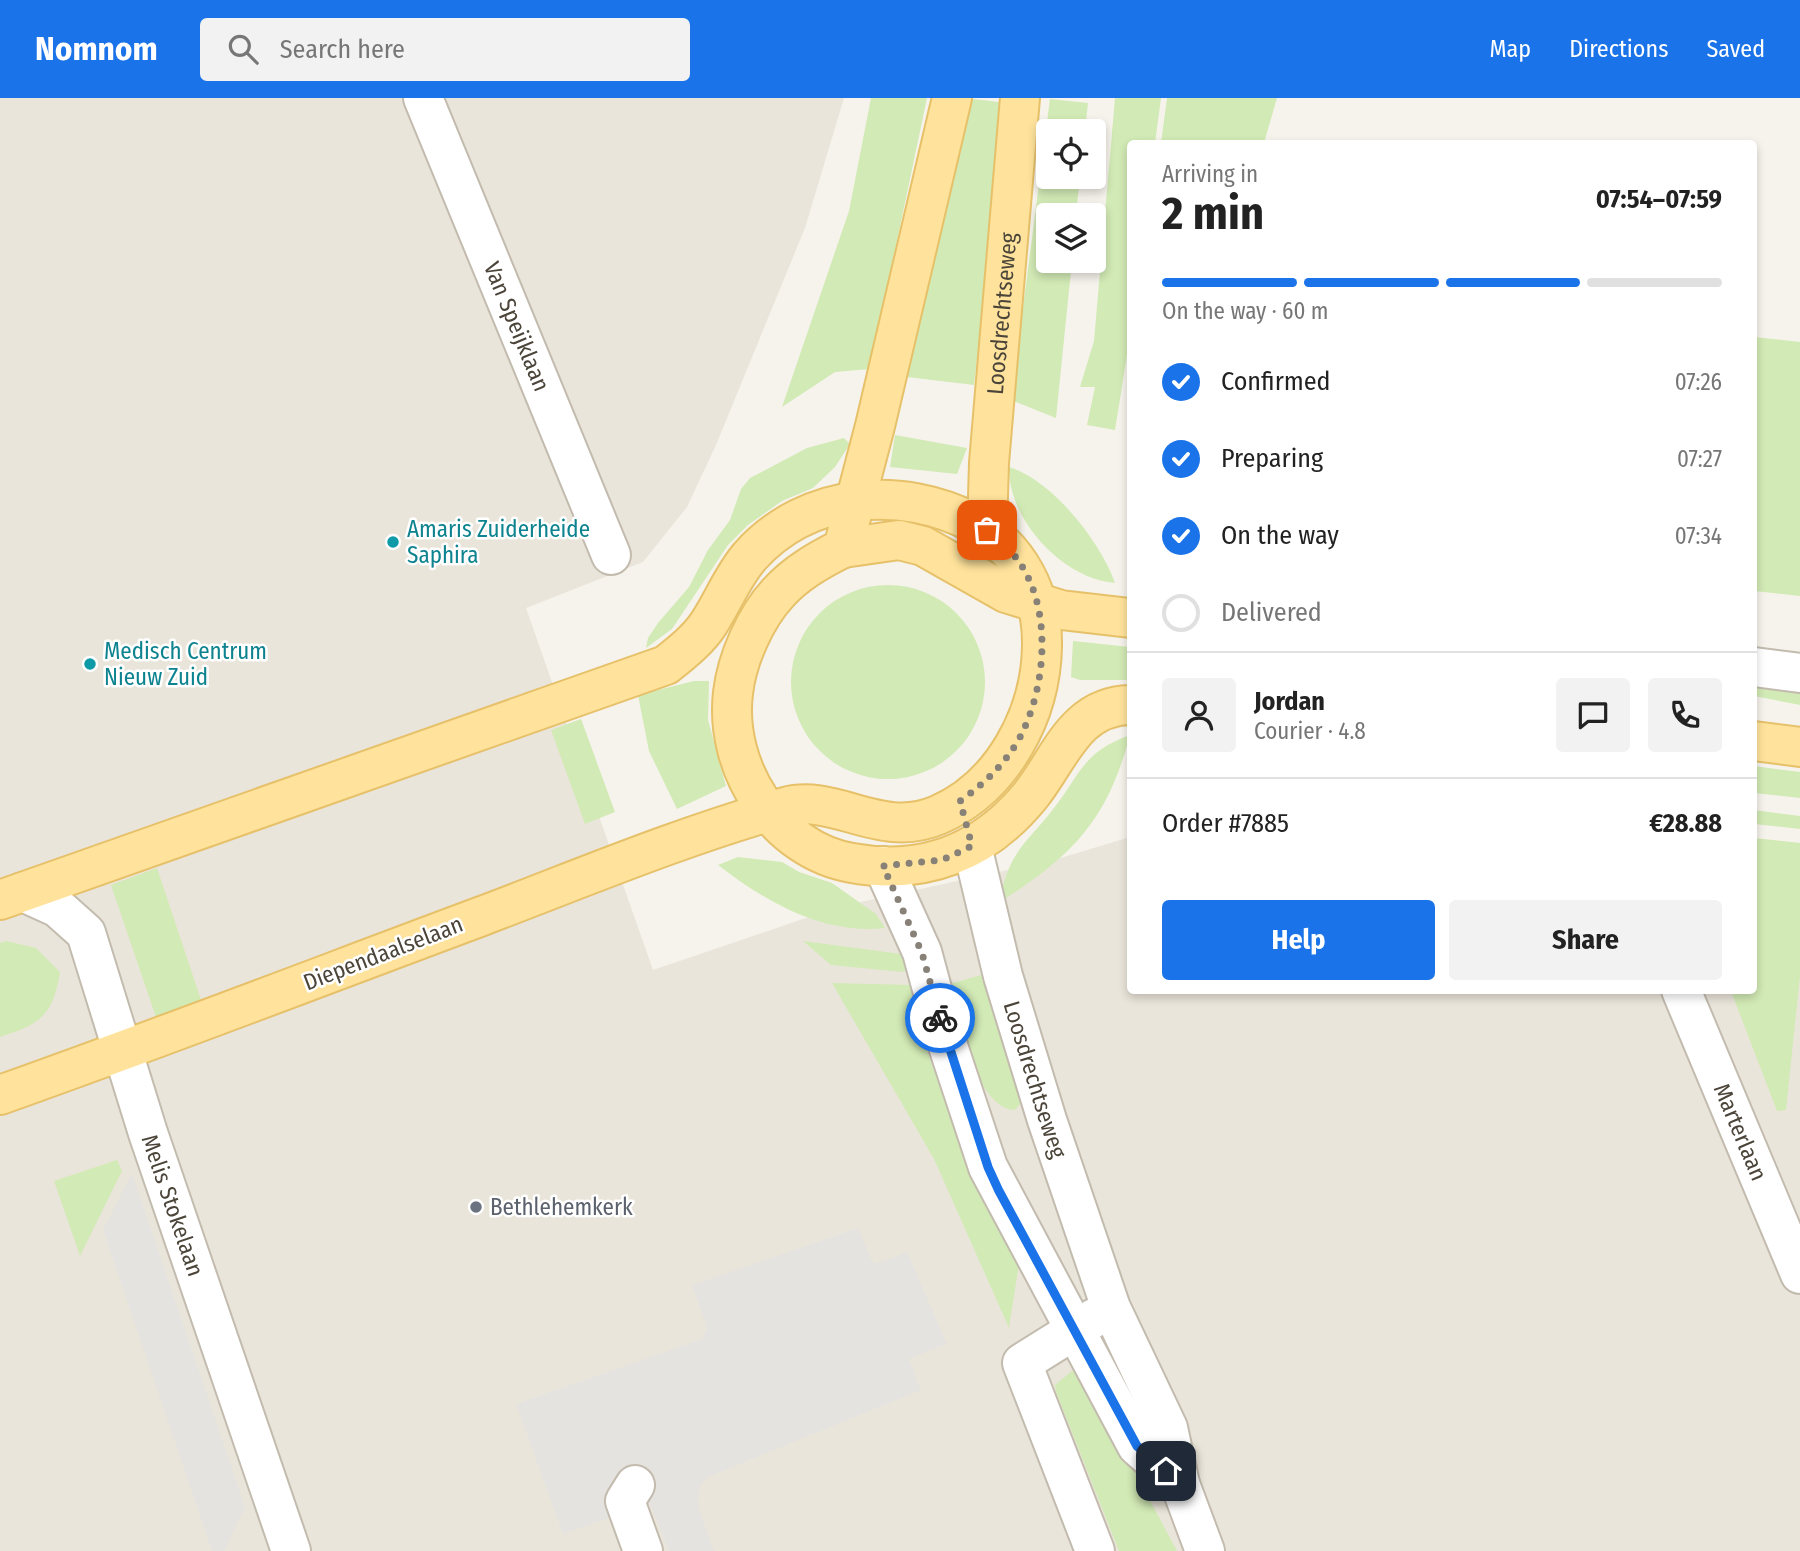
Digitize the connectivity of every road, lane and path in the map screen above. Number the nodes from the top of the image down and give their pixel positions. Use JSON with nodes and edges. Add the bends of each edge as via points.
{"nodes":[{"id":1,"x":423,"y":98,"type":"edge"},
{"id":2,"x":952,"y":98,"type":"edge"},
{"id":3,"x":1020,"y":98,"type":"edge"},
{"id":4,"x":855,"y":500,"type":"junction"},
{"id":5,"x":987,"y":530,"type":"junction"},
{"id":6,"x":843,"y":548,"type":"junction"},
{"id":7,"x":611,"y":555,"type":"dead end"},
{"id":8,"x":1035,"y":601,"type":"junction"},
{"id":9,"x":1127,"y":618,"type":"edge"},
{"id":10,"x":1757,"y":667,"type":"edge"},
{"id":11,"x":1800,"y":673,"type":"edge"},
{"id":12,"x":1127,"y":706,"type":"edge"},
{"id":13,"x":1757,"y":741,"type":"edge"},
{"id":14,"x":1800,"y":747,"type":"edge"},
{"id":15,"x":960,"y":801,"type":"junction"},
{"id":16,"x":767,"y":813,"type":"junction"},
{"id":17,"x":972,"y":846,"type":"junction"},
{"id":18,"x":883,"y":866,"type":"junction"},
{"id":19,"x":11,"y":896,"type":"edge"},
{"id":20,"x":1683,"y":994,"type":"edge"},
{"id":21,"x":125,"y":1051,"type":"junction"},
{"id":22,"x":0,"y":1095,"type":"edge"},
{"id":23,"x":1800,"y":1274,"type":"edge"},
{"id":24,"x":1111,"y":1308,"type":"junction"},
{"id":25,"x":1073,"y":1330,"type":"junction"},
{"id":26,"x":1180,"y":1484,"type":"junction"},
{"id":27,"x":635,"y":1485,"type":"dead end"},
{"id":28,"x":291,"y":1551,"type":"edge"},
{"id":29,"x":643,"y":1551,"type":"edge"},
{"id":30,"x":1095,"y":1551,"type":"edge"},
{"id":31,"x":1205,"y":1551,"type":"edge"}],
"edges":[{"from":1,"to":7,"type":"street","name":"Van Speijklaan"},
{"from":2,"to":4,"type":"main road"},
{"from":3,"to":5,"type":"main road","name":"Loosdrechtseweg"},
{"from":4,"to":5,"type":"main road","name":"Diependaalselaan","via":[[898,499],[934,505]]},
{"from":4,"to":6,"type":"main road"},
{"from":4,"to":19,"type":"main road","name":"Diependaalselaan","via":[[792,524],[754,552],[734,576],[707,627],[666,665]]},
{"from":5,"to":8,"type":"main road","name":"Diependaalselaan","via":[[1014,555],[1028,577]]},
{"from":6,"to":8,"type":"main road","via":[[899,540],[923,546],[988,585]]},
{"from":6,"to":16,"type":"main road","via":[[801,572],[778,592],[752,632],[739,670],[733,693],[734,731],[743,767]]},
{"from":8,"to":9,"type":"main road","via":[[1071,612]]},
{"from":8,"to":15,"type":"main road","name":"Diependaalselaan","via":[[1042,642],[1039,681],[1020,737],[999,768]]},
{"from":10,"to":11,"type":"street"},
{"from":12,"to":17,"type":"main road","via":[[1099,711],[1078,726],[1031,795]]},
{"from":13,"to":14,"type":"main road"},
{"from":15,"to":16,"type":"main road","name":"Diependaalselaan","via":[[917,822],[870,820],[806,804]]},
{"from":15,"to":17,"type":"main road"},
{"from":16,"to":18,"type":"main road","via":[[793,837],[827,857]]},
{"from":16,"to":21,"type":"main road","name":"Diependaalselaan","via":[[643,854]]},
{"from":17,"to":18,"type":"main road","via":[[942,860]]},
{"from":17,"to":24,"type":"street","name":"Loosdrechtseweg","via":[[1007,989]]},
{"from":18,"to":25,"type":"street","name":"Loosdrechtseweg","via":[[922,953],[988,1167]]},
{"from":19,"to":21,"type":"street","name":"Melis Stokelaan","via":[[58,908],[86,933]]},
{"from":20,"to":23,"type":"street","name":"Marterlaan"},
{"from":21,"to":22,"type":"main road","name":"Diependaalselaan"},
{"from":21,"to":28,"type":"street","name":"Melis Stokelaan","via":[[148,1133]]},
{"from":24,"to":25,"type":"street"},
{"from":24,"to":26,"type":"street","name":"Loosdrechtseweg","via":[[1168,1429]]},
{"from":25,"to":26,"type":"street","name":"Loosdrechtseweg","via":[[1137,1446]]},
{"from":25,"to":30,"type":"street","via":[[1022,1363]]},
{"from":26,"to":31,"type":"street","name":"Loosdrechtseweg"},
{"from":27,"to":29,"type":"street","via":[[625,1501]]}]}
